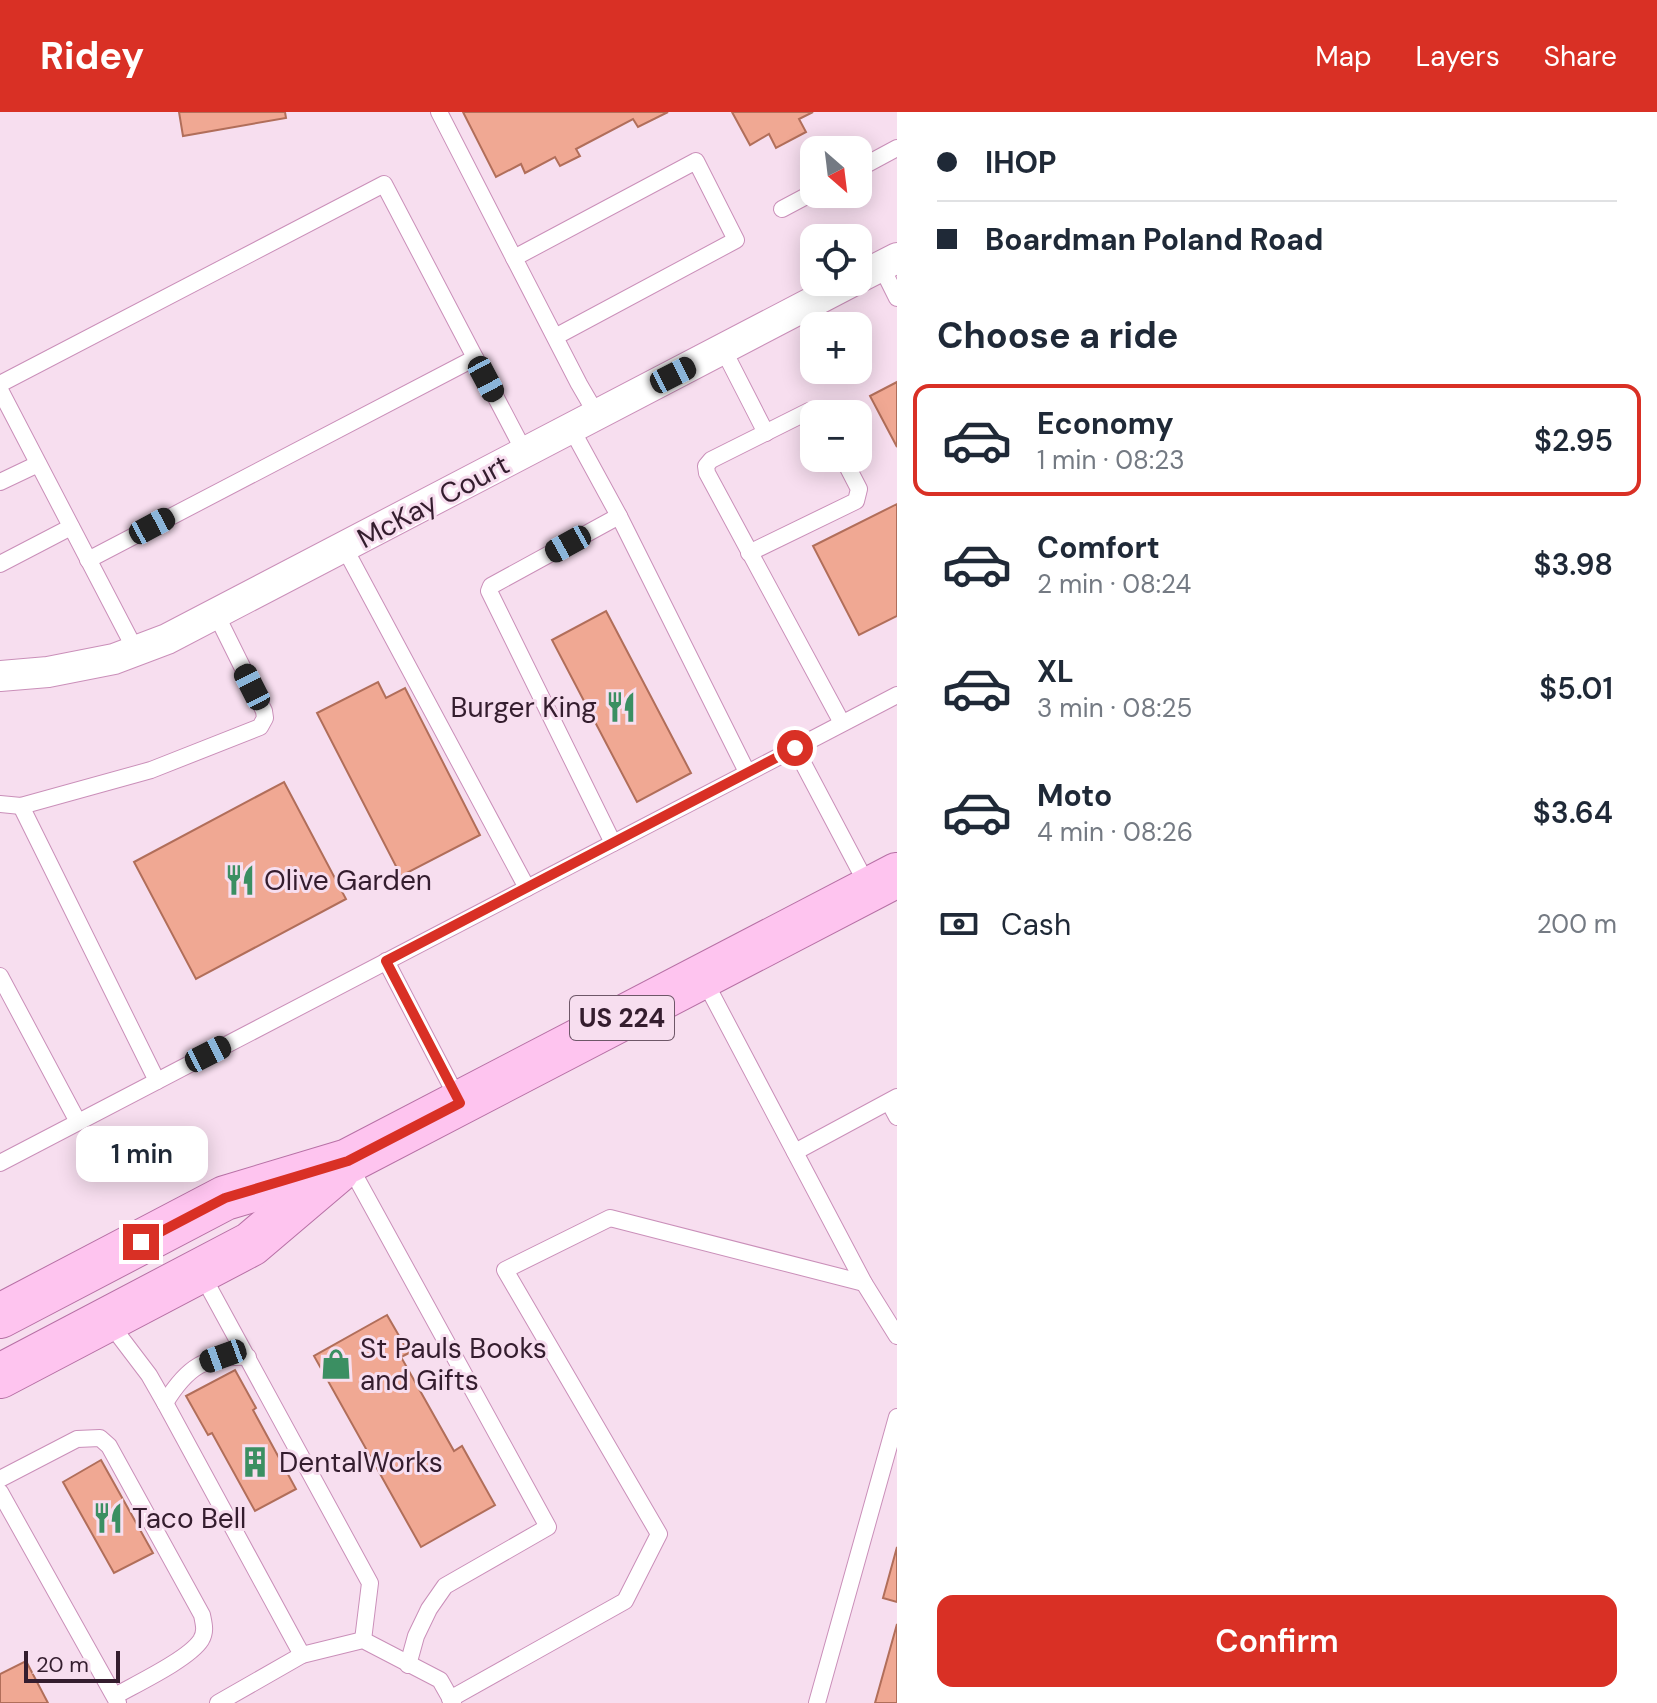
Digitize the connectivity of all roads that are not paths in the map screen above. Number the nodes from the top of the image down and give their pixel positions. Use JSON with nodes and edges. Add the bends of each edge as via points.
{"nodes":[{"id":1,"x":439,"y":112,"type":"edge"},
{"id":2,"x":897,"y":148,"type":"edge"},
{"id":3,"x":872,"y":161,"type":"edge"},
{"id":4,"x":800,"y":199,"type":"edge"},
{"id":5,"x":782,"y":209,"type":"dead end"},
{"id":6,"x":514,"y":258,"type":"junction"},
{"id":7,"x":879,"y":268,"type":"edge"},
{"id":8,"x":824,"y":296,"type":"edge"},
{"id":9,"x":897,"y":298,"type":"edge"},
{"id":10,"x":555,"y":337,"type":"junction"},
{"id":11,"x":723,"y":349,"type":"junction"},
{"id":12,"x":475,"y":358,"type":"junction"},
{"id":13,"x":0,"y":384,"type":"edge"},
{"id":14,"x":0,"y":390,"type":"edge"},
{"id":15,"x":800,"y":416,"type":"edge"},
{"id":16,"x":584,"y":421,"type":"junction"},
{"id":17,"x":766,"y":433,"type":"junction"},
{"id":18,"x":525,"y":453,"type":"junction"},
{"id":19,"x":38,"y":464,"type":"junction"},
{"id":20,"x":850,"y":472,"type":"edge"},
{"id":21,"x":0,"y":482,"type":"edge"},
{"id":22,"x":619,"y":516,"type":"junction"},
{"id":23,"x":71,"y":527,"type":"junction"},
{"id":24,"x":344,"y":547,"type":"junction"},
{"id":25,"x":749,"y":553,"type":"junction"},
{"id":26,"x":88,"y":560,"type":"junction"},
{"id":27,"x":0,"y":564,"type":"edge"},
{"id":28,"x":216,"y":614,"type":"junction"},
{"id":29,"x":136,"y":651,"type":"junction"},
{"id":30,"x":0,"y":676,"type":"edge"},
{"id":31,"x":897,"y":695,"type":"edge"},
{"id":32,"x":842,"y":723,"type":"junction"},
{"id":33,"x":795,"y":748,"type":"junction"},
{"id":34,"x":747,"y":772,"type":"junction"},
{"id":35,"x":0,"y":804,"type":"edge"},
{"id":36,"x":21,"y":806,"type":"junction"},
{"id":37,"x":613,"y":843,"type":"junction"},
{"id":38,"x":883,"y":882,"type":"edge"},
{"id":39,"x":527,"y":888,"type":"junction"},
{"id":40,"x":386,"y":961,"type":"junction"},
{"id":41,"x":0,"y":976,"type":"edge"},
{"id":42,"x":702,"y":976,"type":"junction"},
{"id":43,"x":157,"y":1081,"type":"junction"},
{"id":44,"x":460,"y":1103,"type":"junction"},
{"id":45,"x":894,"y":1105,"type":"edge"},
{"id":46,"x":78,"y":1122,"type":"junction"},
{"id":47,"x":795,"y":1152,"type":"junction"},
{"id":48,"x":348,"y":1161,"type":"junction"},
{"id":49,"x":0,"y":1163,"type":"edge"},
{"id":50,"x":200,"y":1271,"type":"junction"},
{"id":51,"x":864,"y":1283,"type":"junction"},
{"id":52,"x":0,"y":1316,"type":"edge"},
{"id":53,"x":107,"y":1319,"type":"junction"},
{"id":54,"x":897,"y":1336,"type":"edge"},
{"id":55,"x":248,"y":1357,"type":"junction"},
{"id":56,"x":0,"y":1376,"type":"edge"},
{"id":57,"x":165,"y":1403,"type":"junction"},
{"id":58,"x":897,"y":1417,"type":"edge"},
{"id":59,"x":0,"y":1479,"type":"edge"},
{"id":60,"x":0,"y":1492,"type":"edge"},
{"id":61,"x":363,"y":1640,"type":"junction"},
{"id":62,"x":302,"y":1655,"type":"junction"},
{"id":63,"x":408,"y":1665,"type":"junction"},
{"id":64,"x":116,"y":1700,"type":"edge"},
{"id":65,"x":452,"y":1701,"type":"edge"},
{"id":66,"x":218,"y":1703,"type":"edge"},
{"id":67,"x":817,"y":1703,"type":"edge"}],
"edges":[{"from":1,"to":6,"type":"lane"},
{"from":2,"to":3,"type":"lane"},
{"from":4,"to":5,"type":"lane"},
{"from":6,"to":10,"type":"lane"},
{"from":6,"to":10,"type":"lane","via":[[696,161],[736,240]]},
{"from":7,"to":9,"type":"lane"},
{"from":8,"to":11,"type":"street","name":"McKay Court"},
{"from":10,"to":16,"type":"lane"},
{"from":11,"to":16,"type":"street","name":"McKay Court"},
{"from":11,"to":17,"type":"lane"},
{"from":12,"to":13,"type":"lane","via":[[384,184]]},
{"from":12,"to":18,"type":"lane"},
{"from":12,"to":26,"type":"lane"},
{"from":14,"to":19,"type":"lane"},
{"from":15,"to":17,"type":"lane"},
{"from":16,"to":18,"type":"street","name":"McKay Court"},
{"from":16,"to":22,"type":"lane"},
{"from":17,"to":25,"type":"lane","via":[[706,466]]},
{"from":18,"to":24,"type":"street","name":"McKay Court"},
{"from":19,"to":21,"type":"lane"},
{"from":19,"to":23,"type":"lane"},
{"from":20,"to":25,"type":"lane","via":[[859,489],[856,501]]},
{"from":22,"to":34,"type":"lane"},
{"from":22,"to":37,"type":"lane","via":[[489,591]]},
{"from":23,"to":26,"type":"lane"},
{"from":23,"to":27,"type":"lane"},
{"from":24,"to":28,"type":"street","name":"McKay Court"},
{"from":24,"to":39,"type":"lane"},
{"from":25,"to":32,"type":"lane"},
{"from":26,"to":29,"type":"lane"},
{"from":28,"to":29,"type":"street","name":"McKay Court"},
{"from":28,"to":36,"type":"lane","via":[[264,711],[260,727],[151,770]]},
{"from":29,"to":30,"type":"street","name":"McKay Court","via":[[48,672]]},
{"from":31,"to":32,"type":"lane"},
{"from":32,"to":33,"type":"lane"},
{"from":33,"to":34,"type":"lane"},
{"from":33,"to":38,"type":"lane"},
{"from":34,"to":37,"type":"lane"},
{"from":35,"to":36,"type":"lane"},
{"from":36,"to":43,"type":"lane"},
{"from":37,"to":39,"type":"lane"},
{"from":38,"to":42,"type":"main road","number":"US 224"},
{"from":39,"to":40,"type":"lane"},
{"from":40,"to":43,"type":"lane"},
{"from":40,"to":44,"type":"lane"},
{"from":41,"to":46,"type":"lane"},
{"from":42,"to":44,"type":"main road","number":"US 224"},
{"from":42,"to":47,"type":"lane"},
{"from":43,"to":46,"type":"lane"},
{"from":44,"to":48,"type":"main road","number":"US 224"},
{"from":45,"to":47,"type":"lane"},
{"from":46,"to":49,"type":"lane"},
{"from":47,"to":51,"type":"lane"},
{"from":48,"to":50,"type":"main road","number":"US 224","via":[[251,1244]]},
{"from":48,"to":52,"type":"main road","number":"US 224","via":[[225,1198]]},
{"from":48,"to":63,"type":"lane","via":[[548,1527],[445,1586],[416,1636]]},
{"from":50,"to":53,"type":"main road","number":"US 224"},
{"from":50,"to":55,"type":"lane"},
{"from":51,"to":54,"type":"lane"},
{"from":51,"to":65,"type":"lane","via":[[610,1218],[505,1270],[659,1534],[625,1601]]},
{"from":53,"to":56,"type":"main road","number":"US 224"},
{"from":53,"to":57,"type":"lane"},
{"from":55,"to":57,"type":"lane","via":[[223,1356],[200,1364],[178,1381]]},
{"from":55,"to":61,"type":"lane","via":[[370,1583]]},
{"from":57,"to":62,"type":"lane"},
{"from":58,"to":67,"type":"lane"},
{"from":59,"to":64,"type":"lane","via":[[77,1439],[100,1438],[202,1615],[206,1630],[189,1653]]},
{"from":60,"to":64,"type":"lane"},
{"from":61,"to":62,"type":"lane"},
{"from":61,"to":63,"type":"lane"},
{"from":62,"to":66,"type":"lane"},
{"from":63,"to":65,"type":"lane","via":[[440,1680]]}]}
